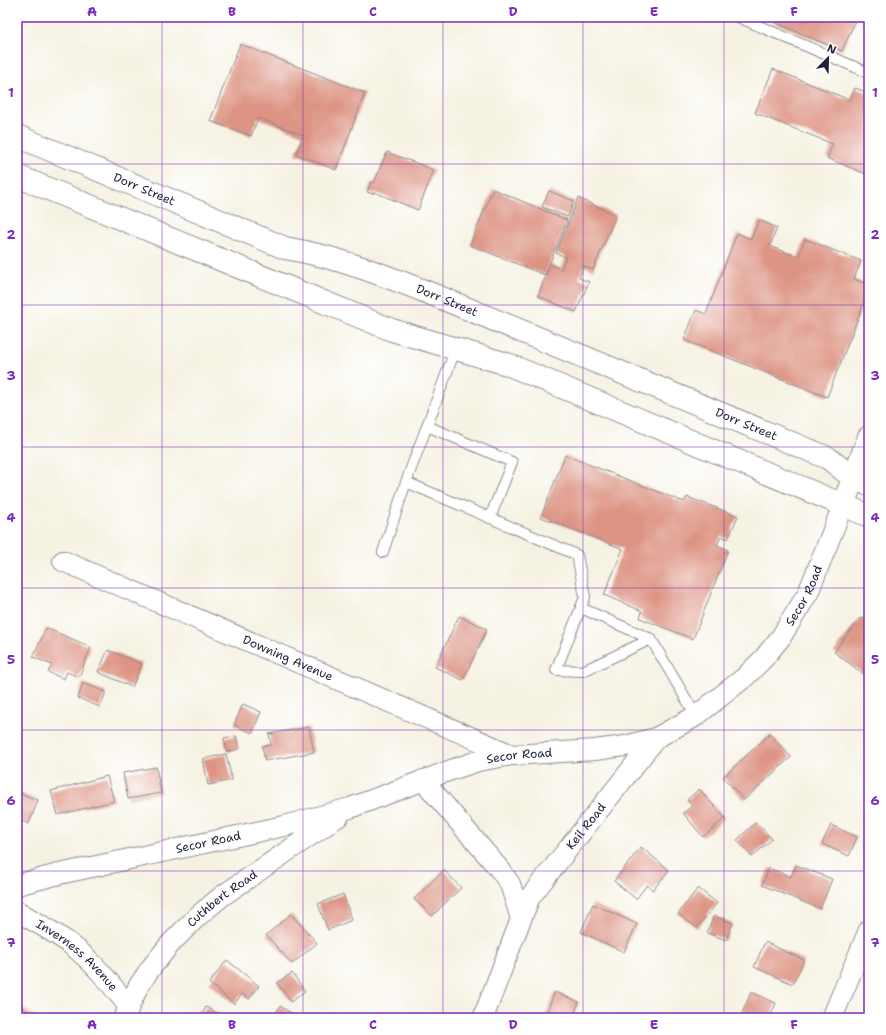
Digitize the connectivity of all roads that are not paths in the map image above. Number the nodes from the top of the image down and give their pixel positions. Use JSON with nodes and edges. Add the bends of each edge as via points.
{"nodes":[{"id":1,"x":738,"y":17,"type":"edge"},
{"id":2,"x":869,"y":73,"type":"edge"},
{"id":3,"x":17,"y":136,"type":"edge"},
{"id":4,"x":17,"y":176,"type":"edge"},
{"id":5,"x":456,"y":348,"type":"junction"},
{"id":6,"x":427,"y":426,"type":"junction"},
{"id":7,"x":869,"y":436,"type":"edge"},
{"id":8,"x":406,"y":482,"type":"junction"},
{"id":9,"x":861,"y":482,"type":"edge"},
{"id":10,"x":843,"y":504,"type":"junction"},
{"id":11,"x":869,"y":516,"type":"edge"},
{"id":12,"x":490,"y":518,"type":"junction"},
{"id":13,"x":383,"y":552,"type":"dead end"},
{"id":14,"x":63,"y":561,"type":"dead end"},
{"id":15,"x":581,"y":608,"type":"junction"},
{"id":16,"x":650,"y":639,"type":"junction"},
{"id":17,"x":696,"y":716,"type":"junction"},
{"id":18,"x":656,"y":738,"type":"junction"},
{"id":19,"x":512,"y":755,"type":"junction"},
{"id":20,"x":423,"y":780,"type":"junction"},
{"id":21,"x":350,"y":808,"type":"junction"},
{"id":22,"x":17,"y":886,"type":"edge"},
{"id":23,"x":17,"y":911,"type":"edge"},
{"id":24,"x":521,"y":919,"type":"junction"},
{"id":25,"x":869,"y":930,"type":"edge"},
{"id":26,"x":126,"y":1012,"type":"edge"},
{"id":27,"x":483,"y":1018,"type":"edge"},
{"id":28,"x":832,"y":1018,"type":"edge"}],
"edges":[{"from":1,"to":2,"type":"lane"},
{"from":3,"to":9,"type":"main road","name":"Dorr Street","via":[[285,248],[314,253],[383,275],[446,300],[828,458]]},
{"from":4,"to":5,"type":"main road","via":[[392,330]]},
{"from":5,"to":6,"type":"lane"},
{"from":5,"to":10,"type":"main road","via":[[507,364]]},
{"from":6,"to":8,"type":"lane"},
{"from":6,"to":12,"type":"lane","via":[[512,462]]},
{"from":7,"to":9,"type":"main road","name":"Secor Road"},
{"from":8,"to":12,"type":"lane"},
{"from":8,"to":13,"type":"lane"},
{"from":9,"to":10,"type":"main road","name":"Secor Road"},
{"from":10,"to":11,"type":"main road"},
{"from":10,"to":17,"type":"street","name":"Secor Road","via":[[808,593],[780,637],[745,677]]},
{"from":12,"to":15,"type":"lane","via":[[578,555],[585,598]]},
{"from":14,"to":19,"type":"street","name":"Downing Avenue"},
{"from":15,"to":16,"type":"lane"},
{"from":15,"to":16,"type":"lane","via":[[556,670],[583,671]]},
{"from":16,"to":17,"type":"lane"},
{"from":17,"to":18,"type":"street","name":"Secor Road"},
{"from":18,"to":19,"type":"street","name":"Secor Road","via":[[595,750]]},
{"from":18,"to":24,"type":"street","name":"Keil Road","via":[[530,897]]},
{"from":19,"to":20,"type":"street","name":"Secor Road","via":[[478,761]]},
{"from":20,"to":21,"type":"street","name":"Secor Road"},
{"from":20,"to":24,"type":"street","via":[[501,871],[510,884]]},
{"from":21,"to":22,"type":"street","name":"Secor Road","via":[[284,826],[59,874]]},
{"from":21,"to":26,"type":"street","name":"Cuthbert Road","via":[[222,896],[198,916],[150,969]]},
{"from":23,"to":26,"type":"street","name":"Inverness Avenue","via":[[71,944],[101,972]]},
{"from":24,"to":27,"type":"street","name":"Keil Road"},
{"from":25,"to":28,"type":"street"}]}
